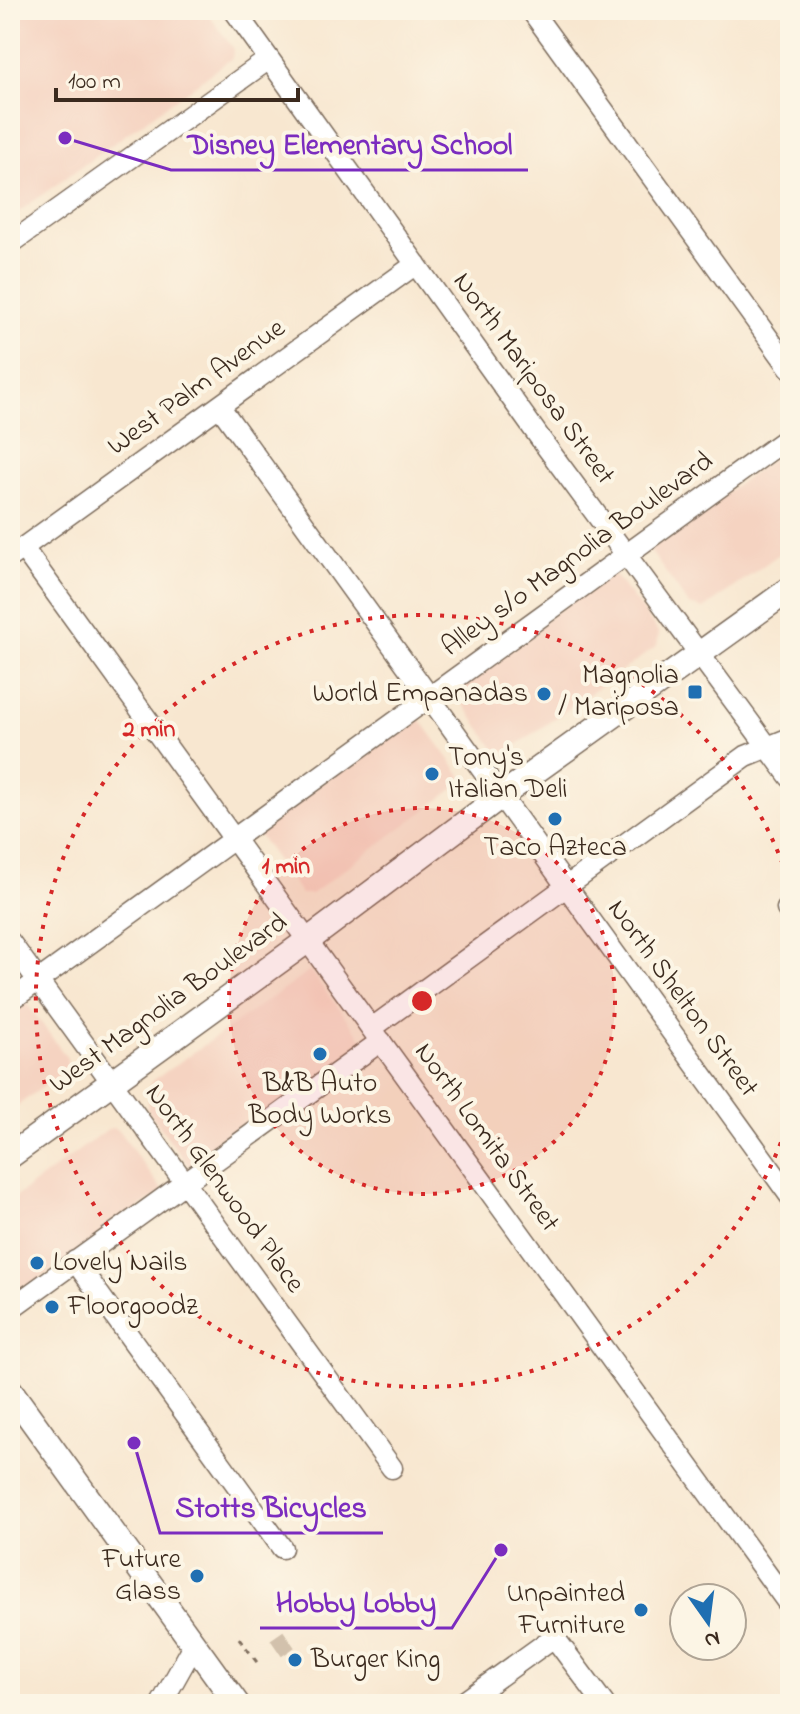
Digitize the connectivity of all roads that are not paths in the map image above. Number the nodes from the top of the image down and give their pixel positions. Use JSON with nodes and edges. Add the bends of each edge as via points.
{"nodes":[{"id":1,"x":234,"y":10,"type":"edge"},
{"id":2,"x":531,"y":10,"type":"edge"},
{"id":3,"x":269,"y":59,"type":"junction"},
{"id":4,"x":10,"y":244,"type":"edge"},
{"id":5,"x":416,"y":264,"type":"junction"},
{"id":6,"x":790,"y":368,"type":"edge"},
{"id":7,"x":220,"y":407,"type":"junction"},
{"id":8,"x":790,"y":436,"type":"edge"},
{"id":9,"x":16,"y":552,"type":"edge"},
{"id":10,"x":627,"y":555,"type":"junction"},
{"id":11,"x":790,"y":589,"type":"edge"},
{"id":12,"x":700,"y":654,"type":"junction"},
{"id":13,"x":430,"y":697,"type":"junction"},
{"id":14,"x":790,"y":738,"type":"edge"},
{"id":15,"x":768,"y":748,"type":"junction"},
{"id":16,"x":790,"y":777,"type":"edge"},
{"id":17,"x":501,"y":796,"type":"junction"},
{"id":18,"x":233,"y":838,"type":"junction"},
{"id":19,"x":566,"y":886,"type":"junction"},
{"id":20,"x":307,"y":941,"type":"junction"},
{"id":21,"x":10,"y":942,"type":"edge"},
{"id":22,"x":38,"y":981,"type":"junction"},
{"id":23,"x":10,"y":1001,"type":"edge"},
{"id":24,"x":377,"y":1035,"type":"junction"},
{"id":25,"x":112,"y":1082,"type":"junction"},
{"id":26,"x":10,"y":1156,"type":"edge"},
{"id":27,"x":183,"y":1182,"type":"junction"},
{"id":28,"x":790,"y":1196,"type":"edge"},
{"id":29,"x":75,"y":1261,"type":"junction"},
{"id":30,"x":10,"y":1309,"type":"edge"},
{"id":31,"x":10,"y":1390,"type":"edge"},
{"id":32,"x":392,"y":1468,"type":"dead end"},
{"id":33,"x":282,"y":1548,"type":"dead end"},
{"id":34,"x":790,"y":1606,"type":"edge"},
{"id":35,"x":194,"y":1645,"type":"junction"},
{"id":36,"x":161,"y":1704,"type":"edge"},
{"id":37,"x":237,"y":1704,"type":"edge"},
{"id":38,"x":461,"y":1704,"type":"edge"},
{"id":39,"x":604,"y":1704,"type":"edge"}],
"edges":[{"from":1,"to":3,"type":"street","name":"North Mariposa Street"},
{"from":2,"to":6,"type":"street"},
{"from":3,"to":4,"type":"street"},
{"from":3,"to":5,"type":"street","name":"North Mariposa Street"},
{"from":5,"to":7,"type":"street","name":"West Palm Avenue"},
{"from":5,"to":10,"type":"street","name":"North Mariposa Street"},
{"from":7,"to":9,"type":"street","name":"West Palm Avenue"},
{"from":7,"to":13,"type":"street","name":"North Shelton Street"},
{"from":8,"to":10,"type":"street","name":"Alley s/o Magnolia Boulevard"},
{"from":9,"to":18,"type":"street","name":"North Lomita Street"},
{"from":10,"to":12,"type":"street","name":"North Mariposa Street"},
{"from":10,"to":13,"type":"street","name":"Alley s/o Magnolia Boulevard"},
{"from":11,"to":12,"type":"main road","name":"West Magnolia Boulevard"},
{"from":12,"to":15,"type":"street","name":"North Mariposa Street"},
{"from":12,"to":17,"type":"main road","name":"West Magnolia Boulevard"},
{"from":13,"to":17,"type":"street","name":"North Shelton Street"},
{"from":13,"to":18,"type":"street","name":"Alley s/o Magnolia Boulevard"},
{"from":14,"to":15,"type":"street"},
{"from":15,"to":16,"type":"street","name":"North Mariposa Street"},
{"from":15,"to":19,"type":"street","via":[[746,756]]},
{"from":17,"to":19,"type":"street","name":"North Shelton Street"},
{"from":17,"to":20,"type":"main road","name":"West Magnolia Boulevard"},
{"from":18,"to":20,"type":"street","name":"North Lomita Street"},
{"from":18,"to":22,"type":"street","name":"Alley s/o Magnolia Boulevard"},
{"from":19,"to":24,"type":"street"},
{"from":19,"to":28,"type":"street","name":"North Shelton Street"},
{"from":20,"to":24,"type":"street","name":"North Lomita Street"},
{"from":20,"to":25,"type":"main road","name":"West Magnolia Boulevard"},
{"from":21,"to":22,"type":"street","name":"North Glenwood Place"},
{"from":22,"to":23,"type":"street","name":"Alley s/o Magnolia Boulevard"},
{"from":22,"to":25,"type":"street","name":"North Glenwood Place"},
{"from":24,"to":27,"type":"street"},
{"from":24,"to":34,"type":"street","name":"North Lomita Street"},
{"from":25,"to":26,"type":"main road","name":"West Magnolia Boulevard"},
{"from":25,"to":27,"type":"street","name":"North Glenwood Place"},
{"from":27,"to":29,"type":"street"},
{"from":27,"to":32,"type":"street","name":"North Glenwood Place"},
{"from":29,"to":30,"type":"street"},
{"from":29,"to":33,"type":"street"},
{"from":31,"to":35,"type":"main road"},
{"from":35,"to":36,"type":"street"},
{"from":35,"to":37,"type":"main road"},
{"from":38,"to":39,"type":"street","via":[[554,1637]]}]}
